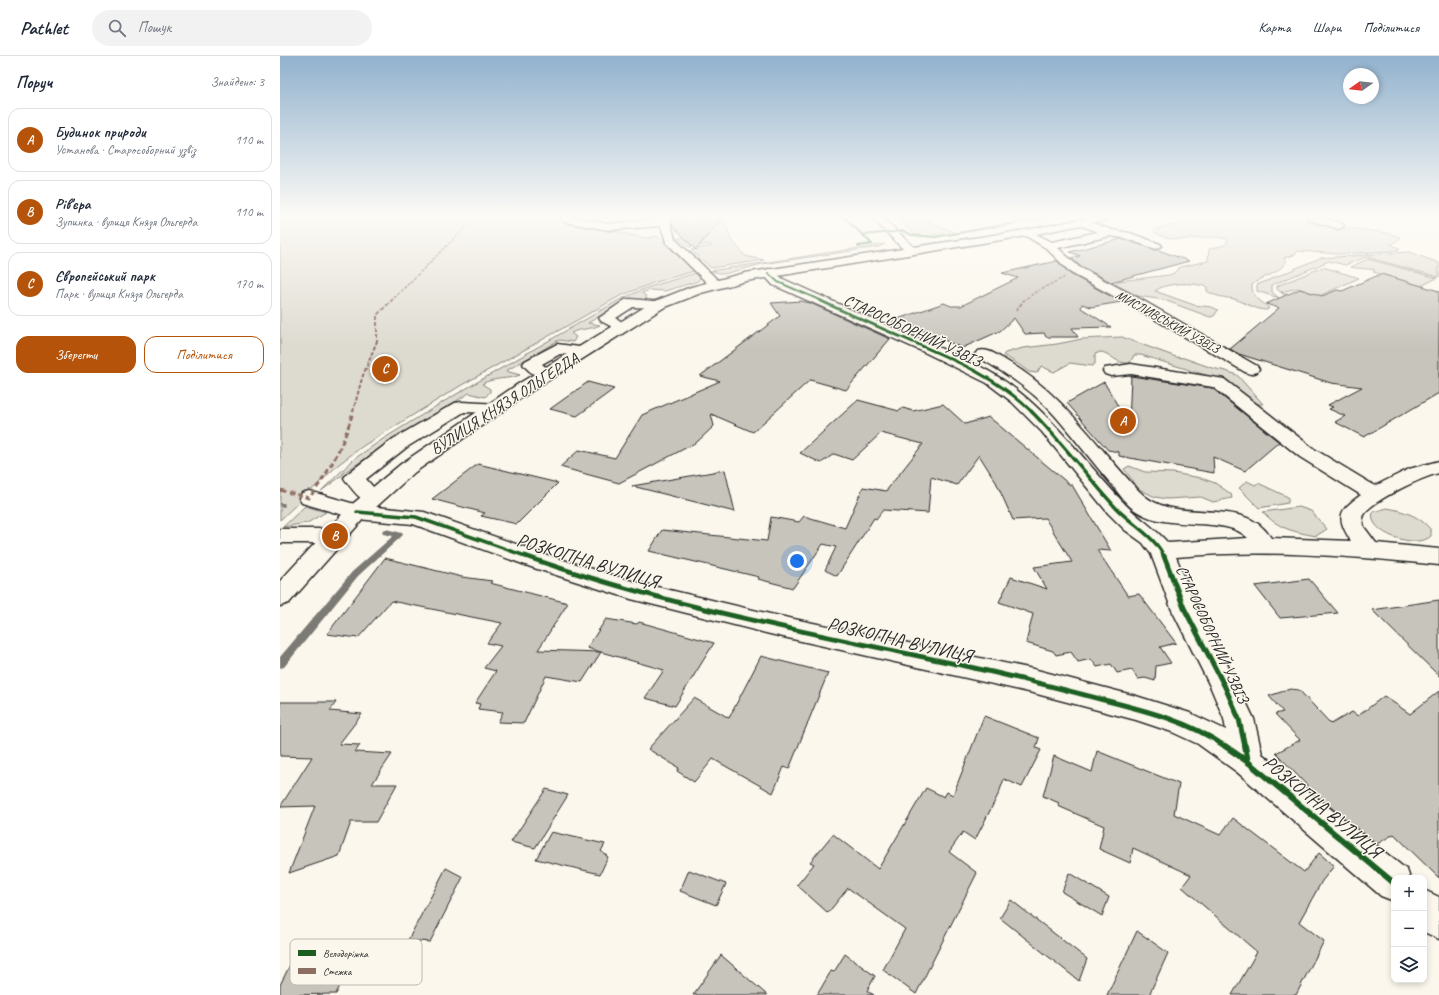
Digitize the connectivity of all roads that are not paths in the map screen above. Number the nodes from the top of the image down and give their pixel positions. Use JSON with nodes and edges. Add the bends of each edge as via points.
{"nodes":[{"id":1,"x":692,"y":261,"type":"edge"},
{"id":2,"x":848,"y":261,"type":"edge"},
{"id":3,"x":1065,"y":261,"type":"edge"},
{"id":4,"x":768,"y":273,"type":"junction"},
{"id":5,"x":716,"y":284,"type":"junction"},
{"id":6,"x":983,"y":354,"type":"dead end"},
{"id":7,"x":1251,"y":369,"type":"dead end"},
{"id":8,"x":1111,"y":371,"type":"dead end"},
{"id":9,"x":494,"y":408,"type":"junction"},
{"id":10,"x":1439,"y":467,"type":"edge"},
{"id":11,"x":1376,"y":495,"type":"junction"},
{"id":12,"x":309,"y":498,"type":"dead end"},
{"id":13,"x":365,"y":505,"type":"junction"},
{"id":14,"x":280,"y":536,"type":"edge"},
{"id":15,"x":335,"y":536,"type":"junction"},
{"id":16,"x":1265,"y":546,"type":"junction"},
{"id":17,"x":1368,"y":549,"type":"junction"},
{"id":18,"x":1162,"y":551,"type":"junction"},
{"id":19,"x":1439,"y":557,"type":"edge"},
{"id":20,"x":285,"y":587,"type":"edge"},
{"id":21,"x":1248,"y":762,"type":"junction"},
{"id":22,"x":1391,"y":881,"type":"edge"},
{"id":23,"x":1427,"y":911,"type":"edge"},
{"id":24,"x":1439,"y":921,"type":"edge"}],
"edges":[{"from":1,"to":5,"type":"street"},
{"from":2,"to":4,"type":"street","name":"ВУЛИЦЯ КНЯЗЯ ОЛЬГЕРДА"},
{"from":3,"to":7,"type":"street","name":"МИСЛИВСЬКИЙ УЗВІЗ","via":[[1075,270],[1137,302]]},
{"from":4,"to":5,"type":"street","name":"ВУЛИЦЯ КНЯЗЯ ОЛЬГЕРДА"},
{"from":4,"to":18,"type":"street","name":"СТАРОСОБОРНИЙ УЗВІЗ","via":[[782,284],[931,350],[1001,385],[1048,428],[1116,508]]},
{"from":5,"to":9,"type":"street","name":"ВУЛИЦЯ КНЯЗЯ ОЛЬГЕРДА","via":[[658,305]]},
{"from":6,"to":16,"type":"street","via":[[1018,374],[1048,398],[1142,505],[1172,516],[1238,523],[1257,533]]},
{"from":8,"to":11,"type":"street","via":[[1131,369],[1218,383],[1307,452]]},
{"from":9,"to":13,"type":"street","name":"ВУЛИЦЯ КНЯЗЯ ОЛЬГЕРДА","via":[[426,454]]},
{"from":9,"to":13,"type":"street","via":[[461,407],[400,443],[354,478]]},
{"from":10,"to":11,"type":"street","via":[[1413,474]]},
{"from":11,"to":17,"type":"street","via":[[1350,516],[1353,526]]},
{"from":12,"to":13,"type":"street","name":"РОЗКОПНА ВУЛИЦЯ"},
{"from":13,"to":15,"type":"street","name":"ВУЛИЦЯ КНЯЗЯ ОЛЬГЕРДА"},
{"from":13,"to":21,"type":"street","name":"РОЗКОПНА ВУЛИЦЯ","via":[[416,517],[539,561],[631,590],[770,624],[1033,681],[1136,708],[1196,729]]},
{"from":14,"to":15,"type":"street"},
{"from":15,"to":20,"type":"street","name":"ВУЛИЦЯ КНЯЗЯ ОЛЬГЕРДА"},
{"from":16,"to":17,"type":"street"},
{"from":16,"to":18,"type":"street"},
{"from":17,"to":19,"type":"street"},
{"from":18,"to":21,"type":"street","name":"СТАРОСОБОРНИЙ УЗВІЗ","via":[[1184,608],[1239,719]]},
{"from":21,"to":22,"type":"street","name":"РОЗКОПНА ВУЛИЦЯ"},
{"from":23,"to":24,"type":"street"}]}
